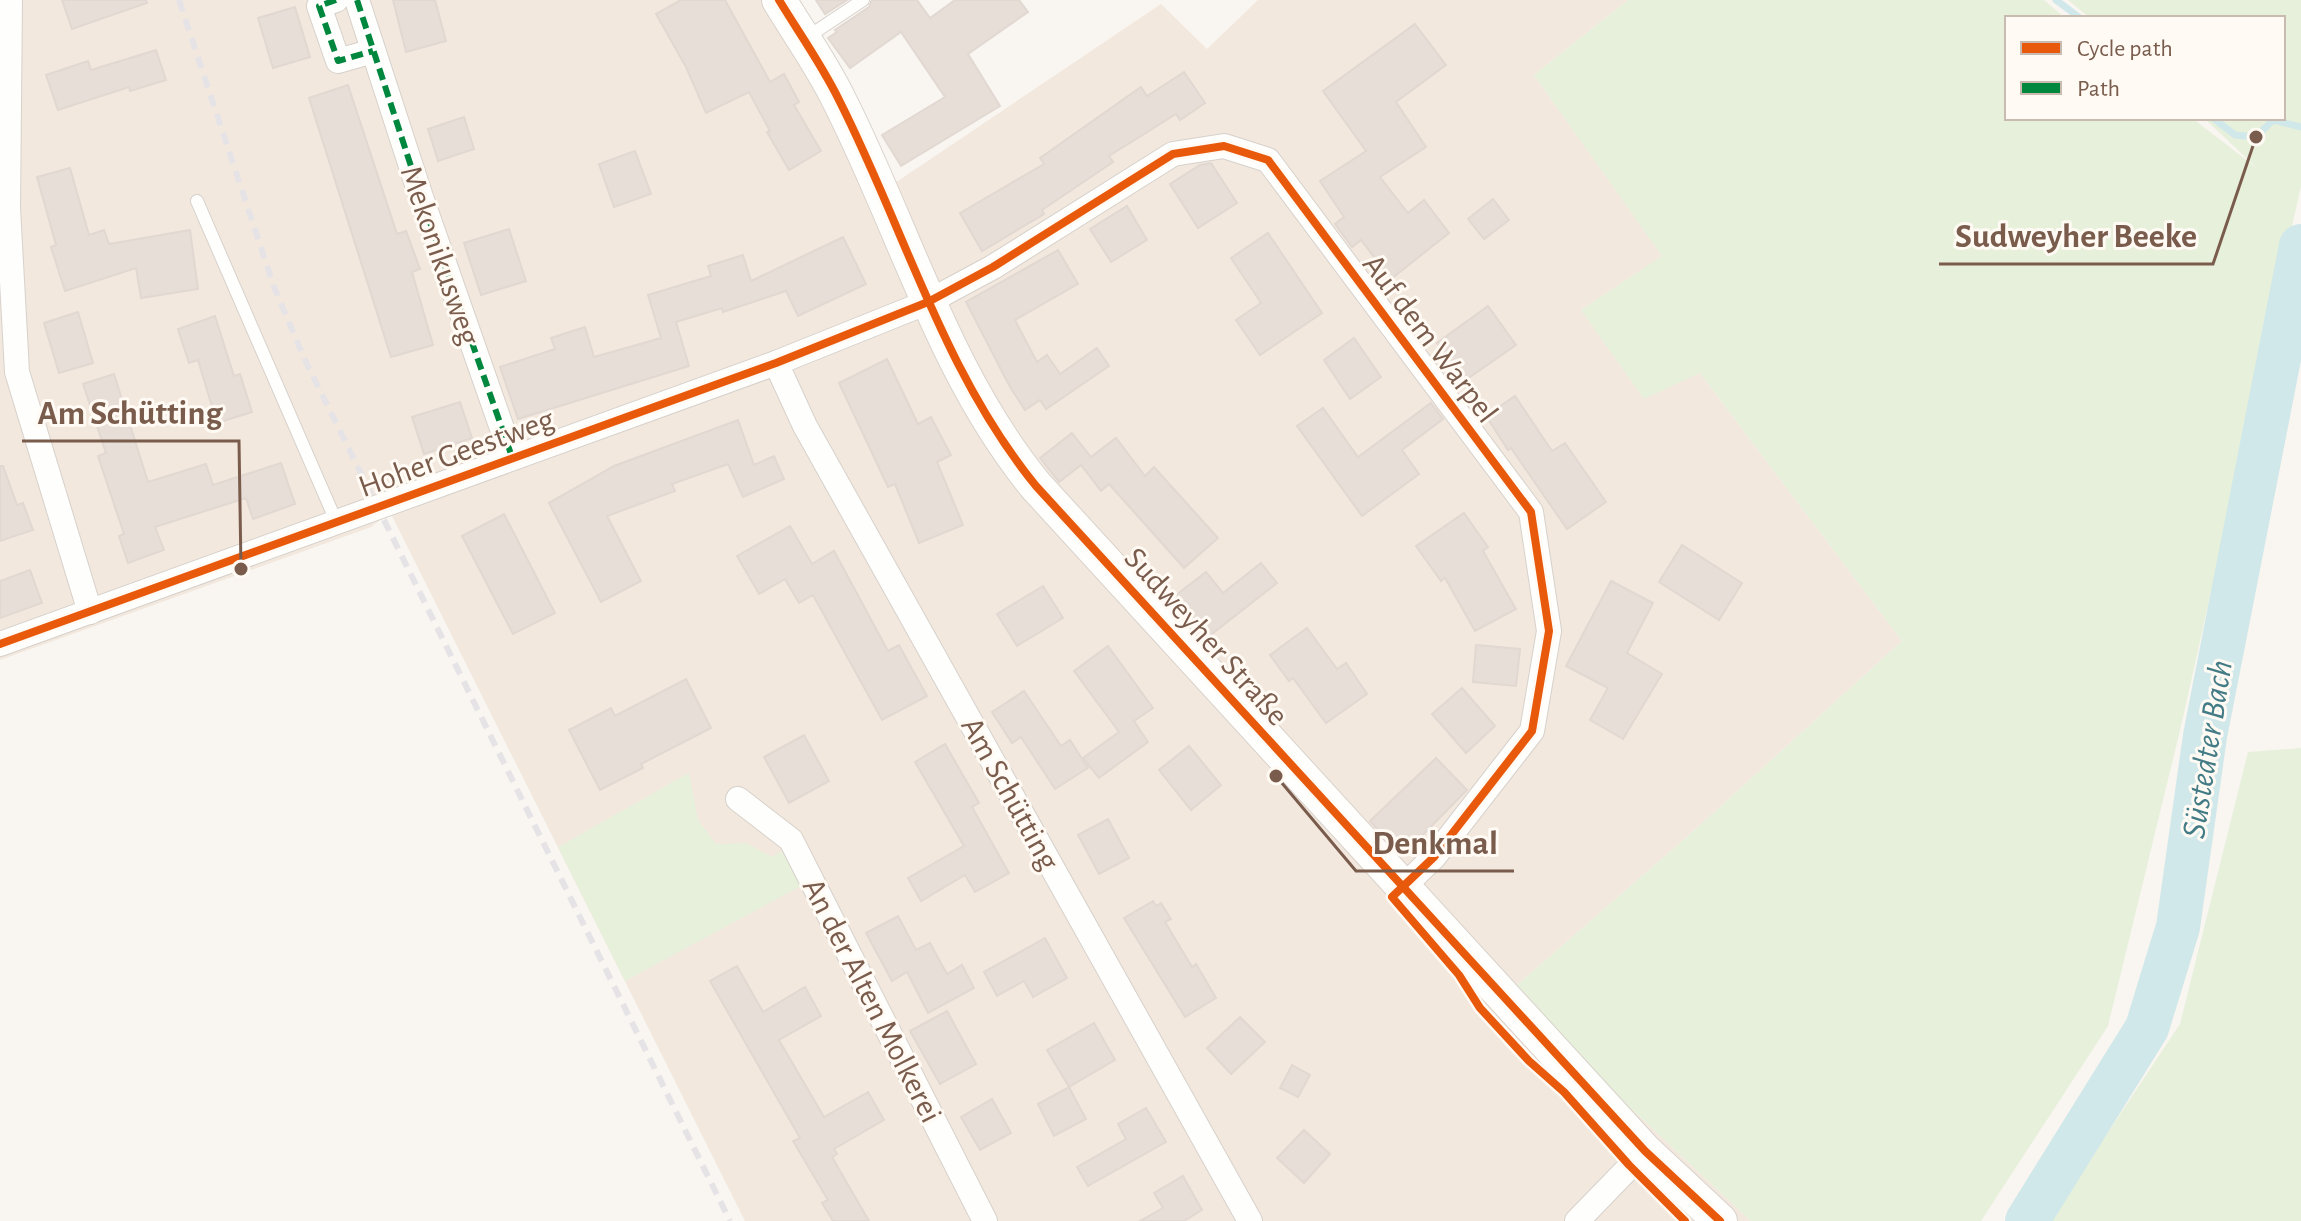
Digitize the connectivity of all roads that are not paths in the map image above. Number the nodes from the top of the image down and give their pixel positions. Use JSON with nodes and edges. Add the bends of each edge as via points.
{"nodes":[{"id":1,"x":10,"y":0,"type":"edge"},
{"id":2,"x":336,"y":0,"type":"edge"},
{"id":3,"x":357,"y":0,"type":"edge"},
{"id":4,"x":779,"y":0,"type":"edge"},
{"id":5,"x":863,"y":0,"type":"edge"},
{"id":6,"x":804,"y":39,"type":"junction"},
{"id":7,"x":373,"y":51,"type":"junction"},
{"id":8,"x":197,"y":201,"type":"dead end"},
{"id":9,"x":4,"y":209,"type":"edge"},
{"id":10,"x":928,"y":302,"type":"junction"},
{"id":11,"x":776,"y":363,"type":"junction"},
{"id":12,"x":512,"y":457,"type":"junction"},
{"id":13,"x":336,"y":521,"type":"junction"},
{"id":14,"x":90,"y":612,"type":"junction"},
{"id":15,"x":0,"y":644,"type":"edge"},
{"id":16,"x":738,"y":799,"type":"dead end"},
{"id":17,"x":1403,"y":887,"type":"junction"},
{"id":18,"x":1645,"y":1151,"type":"junction"},
{"id":19,"x":985,"y":1221,"type":"edge"},
{"id":20,"x":1250,"y":1221,"type":"edge"},
{"id":21,"x":1577,"y":1221,"type":"edge"},
{"id":22,"x":1720,"y":1221,"type":"edge"}],
"edges":[{"from":1,"to":9,"type":"street"},
{"from":2,"to":7,"type":"street","via":[[319,6],[338,61]]},
{"from":3,"to":7,"type":"street","name":"Mekonikusweg"},
{"from":4,"to":6,"type":"street","name":"Sudweyher Straße"},
{"from":5,"to":6,"type":"lane"},
{"from":6,"to":10,"type":"street","name":"Sudweyher Straße","via":[[838,98]]},
{"from":7,"to":12,"type":"street","name":"Mekonikusweg"},
{"from":8,"to":13,"type":"lane"},
{"from":9,"to":14,"type":"street","via":[[17,372]]},
{"from":10,"to":11,"type":"street","name":"Hoher Geestweg"},
{"from":10,"to":17,"type":"street","name":"Sudweyher Straße","via":[[953,357],[1010,453]]},
{"from":10,"to":17,"type":"street","name":"Auf dem Warpel","via":[[1173,154],[1224,146],[1268,160],[1531,512],[1549,631],[1532,731],[1434,857]]},
{"from":11,"to":12,"type":"street","name":"Hoher Geestweg"},
{"from":11,"to":20,"type":"street","name":"Am Schütting","via":[[805,426]]},
{"from":12,"to":13,"type":"street","name":"Hoher Geestweg"},
{"from":13,"to":14,"type":"street","name":"Hoher Geestweg"},
{"from":14,"to":15,"type":"street","name":"Hoher Geestweg"},
{"from":16,"to":19,"type":"street","name":"An der Alten Molkerei","via":[[791,840]]},
{"from":17,"to":18,"type":"street","name":"Sudweyher Straße"},
{"from":18,"to":21,"type":"street"},
{"from":18,"to":22,"type":"street","name":"Sudweyher Straße"}]}
